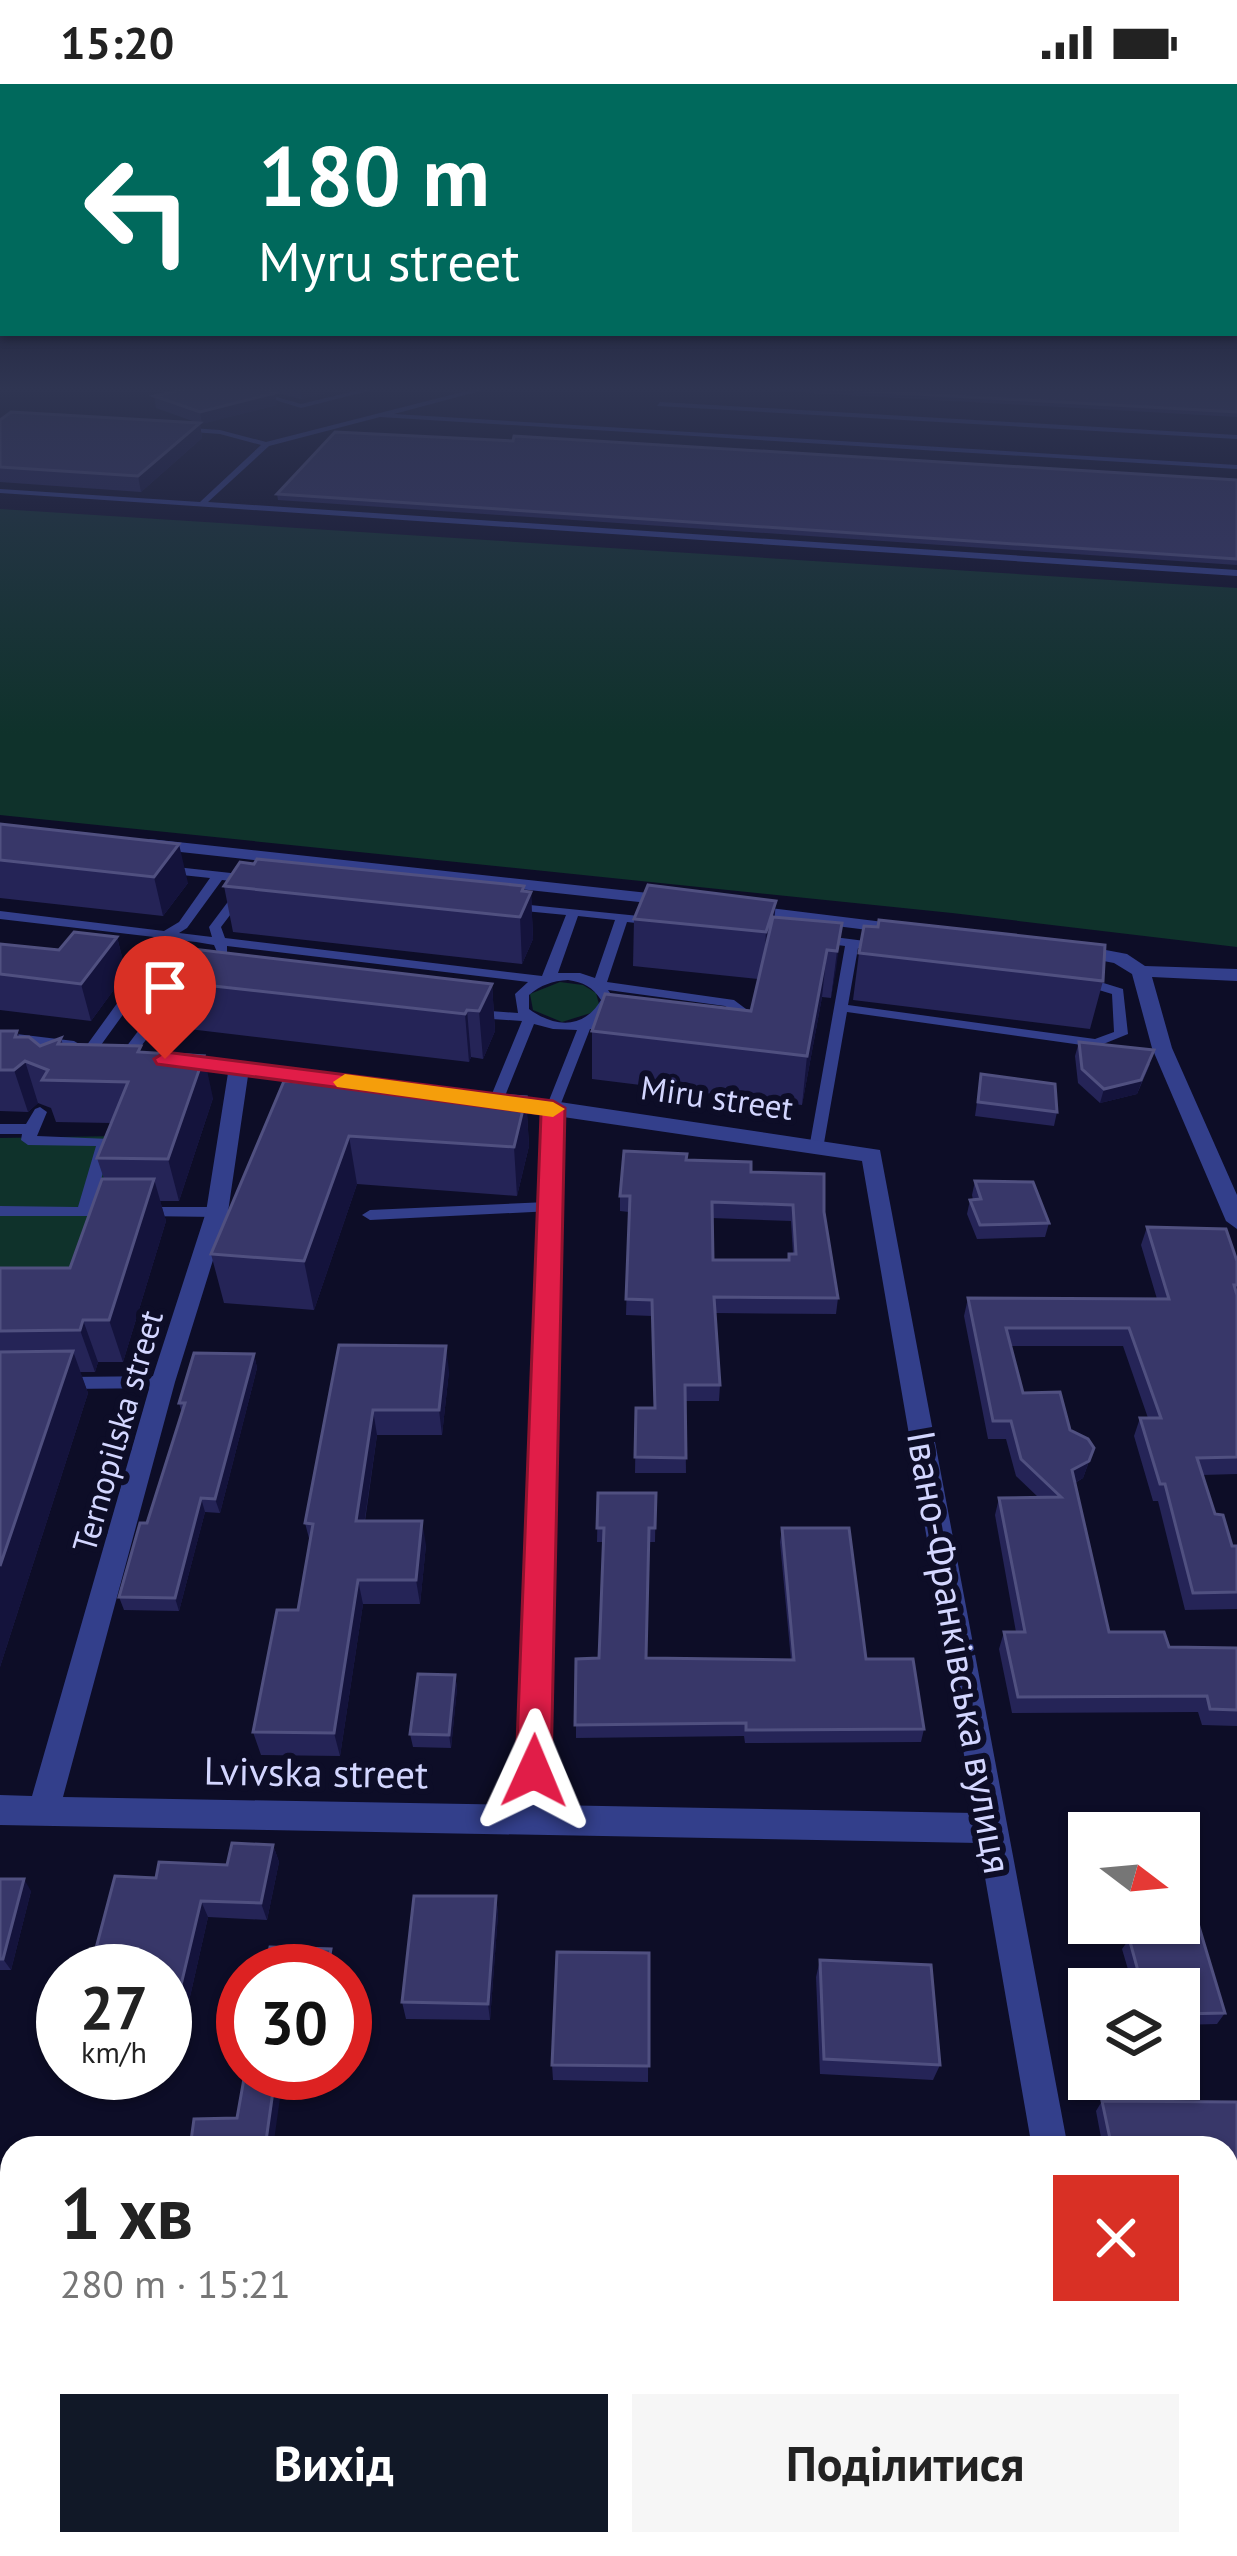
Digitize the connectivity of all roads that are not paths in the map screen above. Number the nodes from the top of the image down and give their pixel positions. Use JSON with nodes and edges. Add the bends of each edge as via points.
{"nodes":[{"id":1,"x":208,"y":503,"type":"edge"},
{"id":2,"x":1237,"y":573,"type":"edge"},
{"id":3,"x":123,"y":842,"type":"edge"},
{"id":4,"x":153,"y":868,"type":"edge"},
{"id":5,"x":218,"y":875,"type":"junction"},
{"id":6,"x":251,"y":879,"type":"junction"},
{"id":7,"x":274,"y":881,"type":"edge"},
{"id":8,"x":703,"y":904,"type":"edge"},
{"id":9,"x":504,"y":905,"type":"edge"},
{"id":10,"x":726,"y":907,"type":"edge"},
{"id":11,"x":573,"y":912,"type":"junction"},
{"id":12,"x":0,"y":915,"type":"edge"},
{"id":13,"x":622,"y":917,"type":"junction"},
{"id":14,"x":668,"y":922,"type":"edge"},
{"id":15,"x":933,"y":933,"type":"edge"},
{"id":16,"x":167,"y":935,"type":"junction"},
{"id":17,"x":806,"y":938,"type":"edge"},
{"id":18,"x":218,"y":940,"type":"junction"},
{"id":19,"x":852,"y":943,"type":"junction"},
{"id":20,"x":1048,"y":947,"type":"edge"},
{"id":21,"x":899,"y":950,"type":"edge"},
{"id":22,"x":116,"y":964,"type":"edge"},
{"id":23,"x":139,"y":970,"type":"junction"},
{"id":24,"x":1141,"y":971,"type":"junction"},
{"id":25,"x":204,"y":974,"type":"junction"},
{"id":26,"x":1237,"y":974,"type":"edge"},
{"id":27,"x":1063,"y":977,"type":"edge"},
{"id":28,"x":546,"y":979,"type":"junction"},
{"id":29,"x":599,"y":985,"type":"junction"},
{"id":30,"x":844,"y":1009,"type":"junction"},
{"id":31,"x":456,"y":1012,"type":"edge"},
{"id":32,"x":530,"y":1018,"type":"junction"},
{"id":33,"x":586,"y":1023,"type":"junction"},
{"id":34,"x":627,"y":1028,"type":"edge"},
{"id":35,"x":0,"y":1038,"type":"edge"},
{"id":36,"x":723,"y":1039,"type":"edge"},
{"id":37,"x":91,"y":1049,"type":"junction"},
{"id":38,"x":128,"y":1054,"type":"junction"},
{"id":39,"x":239,"y":1068,"type":"junction"},
{"id":40,"x":449,"y":1095,"type":"edge"},
{"id":41,"x":473,"y":1098,"type":"edge"},
{"id":42,"x":496,"y":1101,"type":"junction"},
{"id":43,"x":553,"y":1108,"type":"junction"},
{"id":44,"x":40,"y":1112,"type":"edge"},
{"id":45,"x":0,"y":1129,"type":"edge"},
{"id":46,"x":32,"y":1130,"type":"junction"},
{"id":47,"x":817,"y":1143,"type":"junction"},
{"id":48,"x":872,"y":1155,"type":"joint"},
{"id":49,"x":548,"y":1207,"type":"junction"},
{"id":50,"x":0,"y":1211,"type":"edge"},
{"id":51,"x":84,"y":1212,"type":"junction"},
{"id":52,"x":217,"y":1212,"type":"junction"},
{"id":53,"x":370,"y":1215,"type":"dead end"},
{"id":54,"x":1237,"y":1220,"type":"edge"},
{"id":55,"x":163,"y":1382,"type":"junction"},
{"id":56,"x":46,"y":1383,"type":"edge"},
{"id":57,"x":0,"y":1810,"type":"edge"},
{"id":58,"x":44,"y":1810,"type":"junction"},
{"id":59,"x":533,"y":1818,"type":"junction"},
{"id":60,"x":991,"y":1828,"type":"junction"},
{"id":61,"x":1048,"y":2136,"type":"edge"}],
"edges":[{"from":1,"to":2,"type":"lane"},
{"from":3,"to":8,"type":"street"},
{"from":4,"to":5,"type":"lane"},
{"from":5,"to":6,"type":"lane"},
{"from":5,"to":16,"type":"lane"},
{"from":6,"to":7,"type":"lane"},
{"from":6,"to":18,"type":"lane","via":[[215,928]]},
{"from":9,"to":11,"type":"lane"},
{"from":10,"to":15,"type":"street"},
{"from":11,"to":13,"type":"lane"},
{"from":11,"to":28,"type":"lane"},
{"from":12,"to":16,"type":"lane"},
{"from":13,"to":14,"type":"lane"},
{"from":13,"to":29,"type":"lane"},
{"from":16,"to":18,"type":"lane"},
{"from":16,"to":23,"type":"lane","via":[[148,948]]},
{"from":17,"to":19,"type":"lane"},
{"from":18,"to":25,"type":"lane","via":[[220,957]]},
{"from":18,"to":28,"type":"lane"},
{"from":19,"to":21,"type":"lane"},
{"from":19,"to":30,"type":"lane"},
{"from":20,"to":24,"type":"street","via":[[1120,958]]},
{"from":22,"to":23,"type":"lane"},
{"from":23,"to":25,"type":"lane"},
{"from":23,"to":37,"type":"lane"},
{"from":24,"to":26,"type":"street"},
{"from":24,"to":54,"type":"street","via":[[1162,1048]]},
{"from":25,"to":38,"type":"lane","via":[[177,989]]},
{"from":27,"to":30,"type":"lane","via":[[1118,992],[1121,1034],[1096,1042]]},
{"from":28,"to":29,"type":"lane"},
{"from":28,"to":32,"type":"lane","via":[[529,986],[520,1002]]},
{"from":29,"to":33,"type":"lane","via":[[605,1009]]},
{"from":29,"to":36,"type":"lane","via":[[729,1003],[742,1018]]},
{"from":30,"to":47,"type":"lane"},
{"from":31,"to":32,"type":"lane"},
{"from":32,"to":33,"type":"lane","via":[[556,1027]]},
{"from":32,"to":42,"type":"lane"},
{"from":33,"to":34,"type":"lane"},
{"from":33,"to":43,"type":"lane"},
{"from":35,"to":37,"type":"street","via":[[62,1054]]},
{"from":37,"to":38,"type":"street"},
{"from":38,"to":39,"type":"street"},
{"from":39,"to":40,"type":"street"},
{"from":39,"to":52,"type":"street","name":"Ternopilska street"},
{"from":41,"to":42,"type":"street","name":"Miru street"},
{"from":42,"to":43,"type":"street","name":"Miru street"},
{"from":43,"to":47,"type":"street","name":"Miru street"},
{"from":43,"to":49,"type":"street"},
{"from":44,"to":46,"type":"lane"},
{"from":45,"to":46,"type":"lane"},
{"from":46,"to":51,"type":"lane","via":[[28,1140],[105,1142]]},
{"from":47,"to":48,"type":"street","name":"Miru street"},
{"from":48,"to":60,"type":"street","name":"Івано-Франківська вулиця"},
{"from":49,"to":53,"type":"lane"},
{"from":49,"to":59,"type":"street"},
{"from":50,"to":51,"type":"lane"},
{"from":51,"to":52,"type":"lane"},
{"from":52,"to":55,"type":"street","name":"Ternopilska street"},
{"from":55,"to":56,"type":"lane"},
{"from":55,"to":58,"type":"street","name":"Ternopilska street"},
{"from":57,"to":58,"type":"street","name":"Lvivska street"},
{"from":58,"to":59,"type":"street","name":"Lvivska street"},
{"from":59,"to":60,"type":"street","name":"Lvivska street"},
{"from":60,"to":61,"type":"street","name":"Івано-Франківська вулиця"}]}
